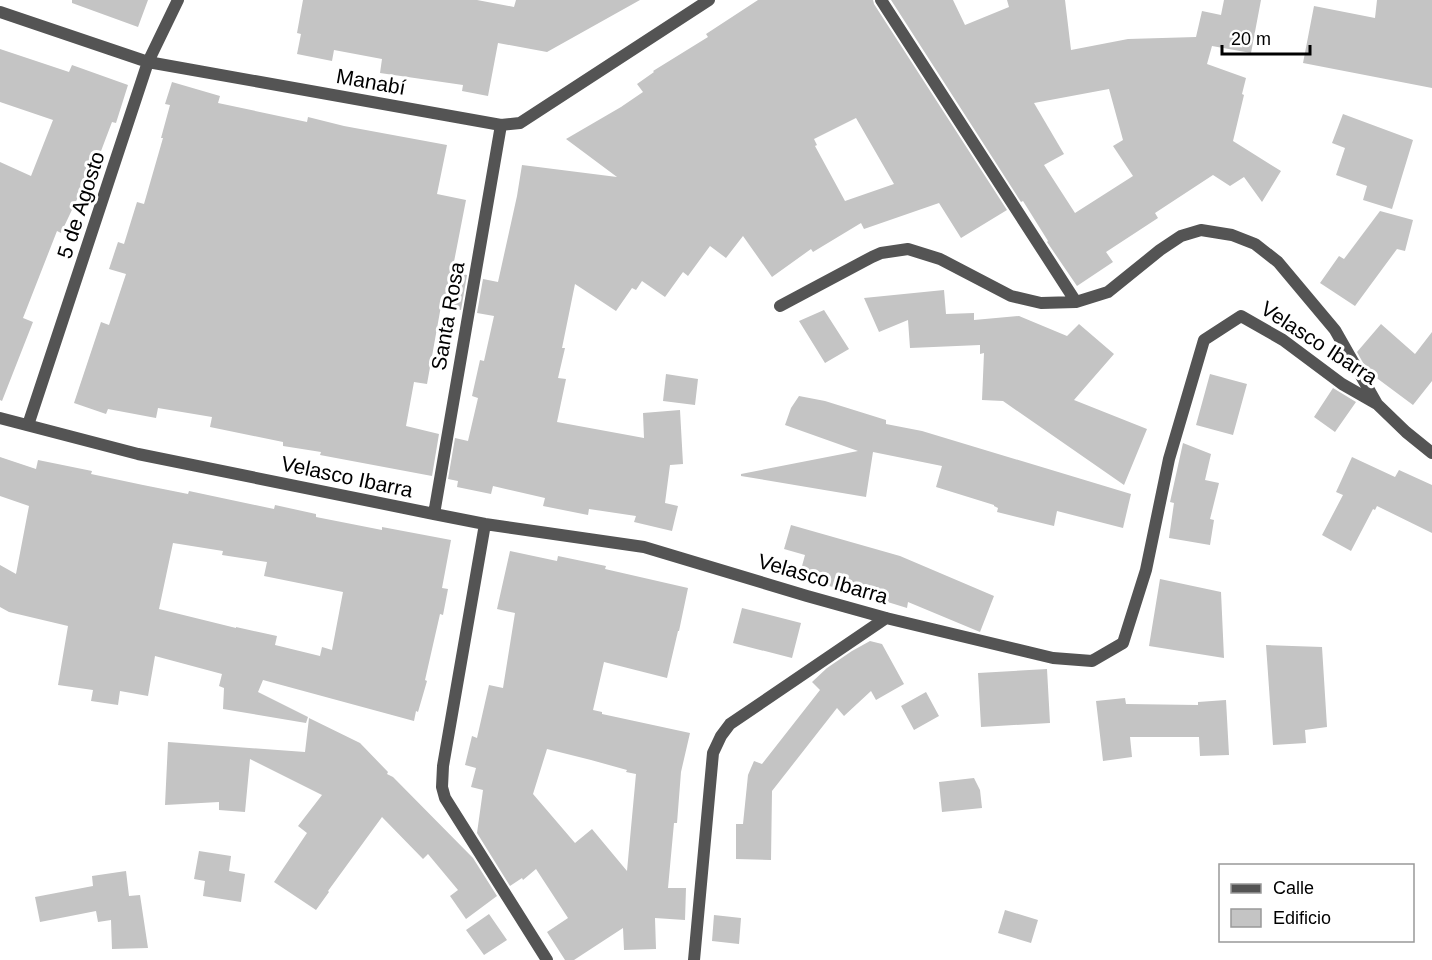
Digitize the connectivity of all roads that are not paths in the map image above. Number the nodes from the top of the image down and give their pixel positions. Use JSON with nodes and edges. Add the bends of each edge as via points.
{"nodes":[{"id":1,"x":178,"y":0,"type":"edge"},
{"id":2,"x":709,"y":0,"type":"edge"},
{"id":3,"x":881,"y":0,"type":"edge"},
{"id":4,"x":0,"y":12,"type":"edge"},
{"id":5,"x":148,"y":62,"type":"junction"},
{"id":6,"x":501,"y":125,"type":"junction"},
{"id":7,"x":1076,"y":302,"type":"junction"},
{"id":8,"x":780,"y":306,"type":"dead end"},
{"id":9,"x":1377,"y":404,"type":"junction"},
{"id":10,"x":0,"y":418,"type":"edge"},
{"id":11,"x":28,"y":425,"type":"junction"},
{"id":12,"x":1432,"y":453,"type":"edge"},
{"id":13,"x":434,"y":514,"type":"junction"},
{"id":14,"x":485,"y":524,"type":"junction"},
{"id":15,"x":886,"y":618,"type":"junction"},
{"id":16,"x":547,"y":960,"type":"edge"},
{"id":17,"x":694,"y":960,"type":"edge"}],
"edges":[{"from":1,"to":5,"type":"street","name":"5 de Agosto"},
{"from":2,"to":6,"type":"street","name":"Manabí","via":[[520,123]]},
{"from":3,"to":7,"type":"street"},
{"from":4,"to":5,"type":"street","name":"Manabí"},
{"from":5,"to":6,"type":"street","name":"Manabí"},
{"from":5,"to":11,"type":"street","name":"5 de Agosto"},
{"from":6,"to":13,"type":"street","name":"Santa Rosa"},
{"from":7,"to":8,"type":"street","via":[[1041,303],[1011,296],[940,259],[908,249],[872,257]]},
{"from":7,"to":9,"type":"street","via":[[1108,292],[1181,236],[1201,230],[1232,235],[1255,244],[1278,262],[1335,330]]},
{"from":9,"to":12,"type":"street"},
{"from":9,"to":15,"type":"street","name":"Velasco Ibarra","via":[[1241,316],[1204,340],[1169,459],[1146,570],[1123,643],[1092,661],[1053,658]]},
{"from":10,"to":11,"type":"street","name":"Velasco Ibarra"},
{"from":11,"to":13,"type":"street","name":"Velasco Ibarra","via":[[138,454]]},
{"from":13,"to":14,"type":"street","name":"Velasco Ibarra"},
{"from":14,"to":15,"type":"street","name":"Velasco Ibarra","via":[[644,547]]},
{"from":14,"to":16,"type":"street","via":[[442,787],[445,798]]},
{"from":15,"to":17,"type":"street","via":[[730,724],[721,736],[713,753]]}]}
